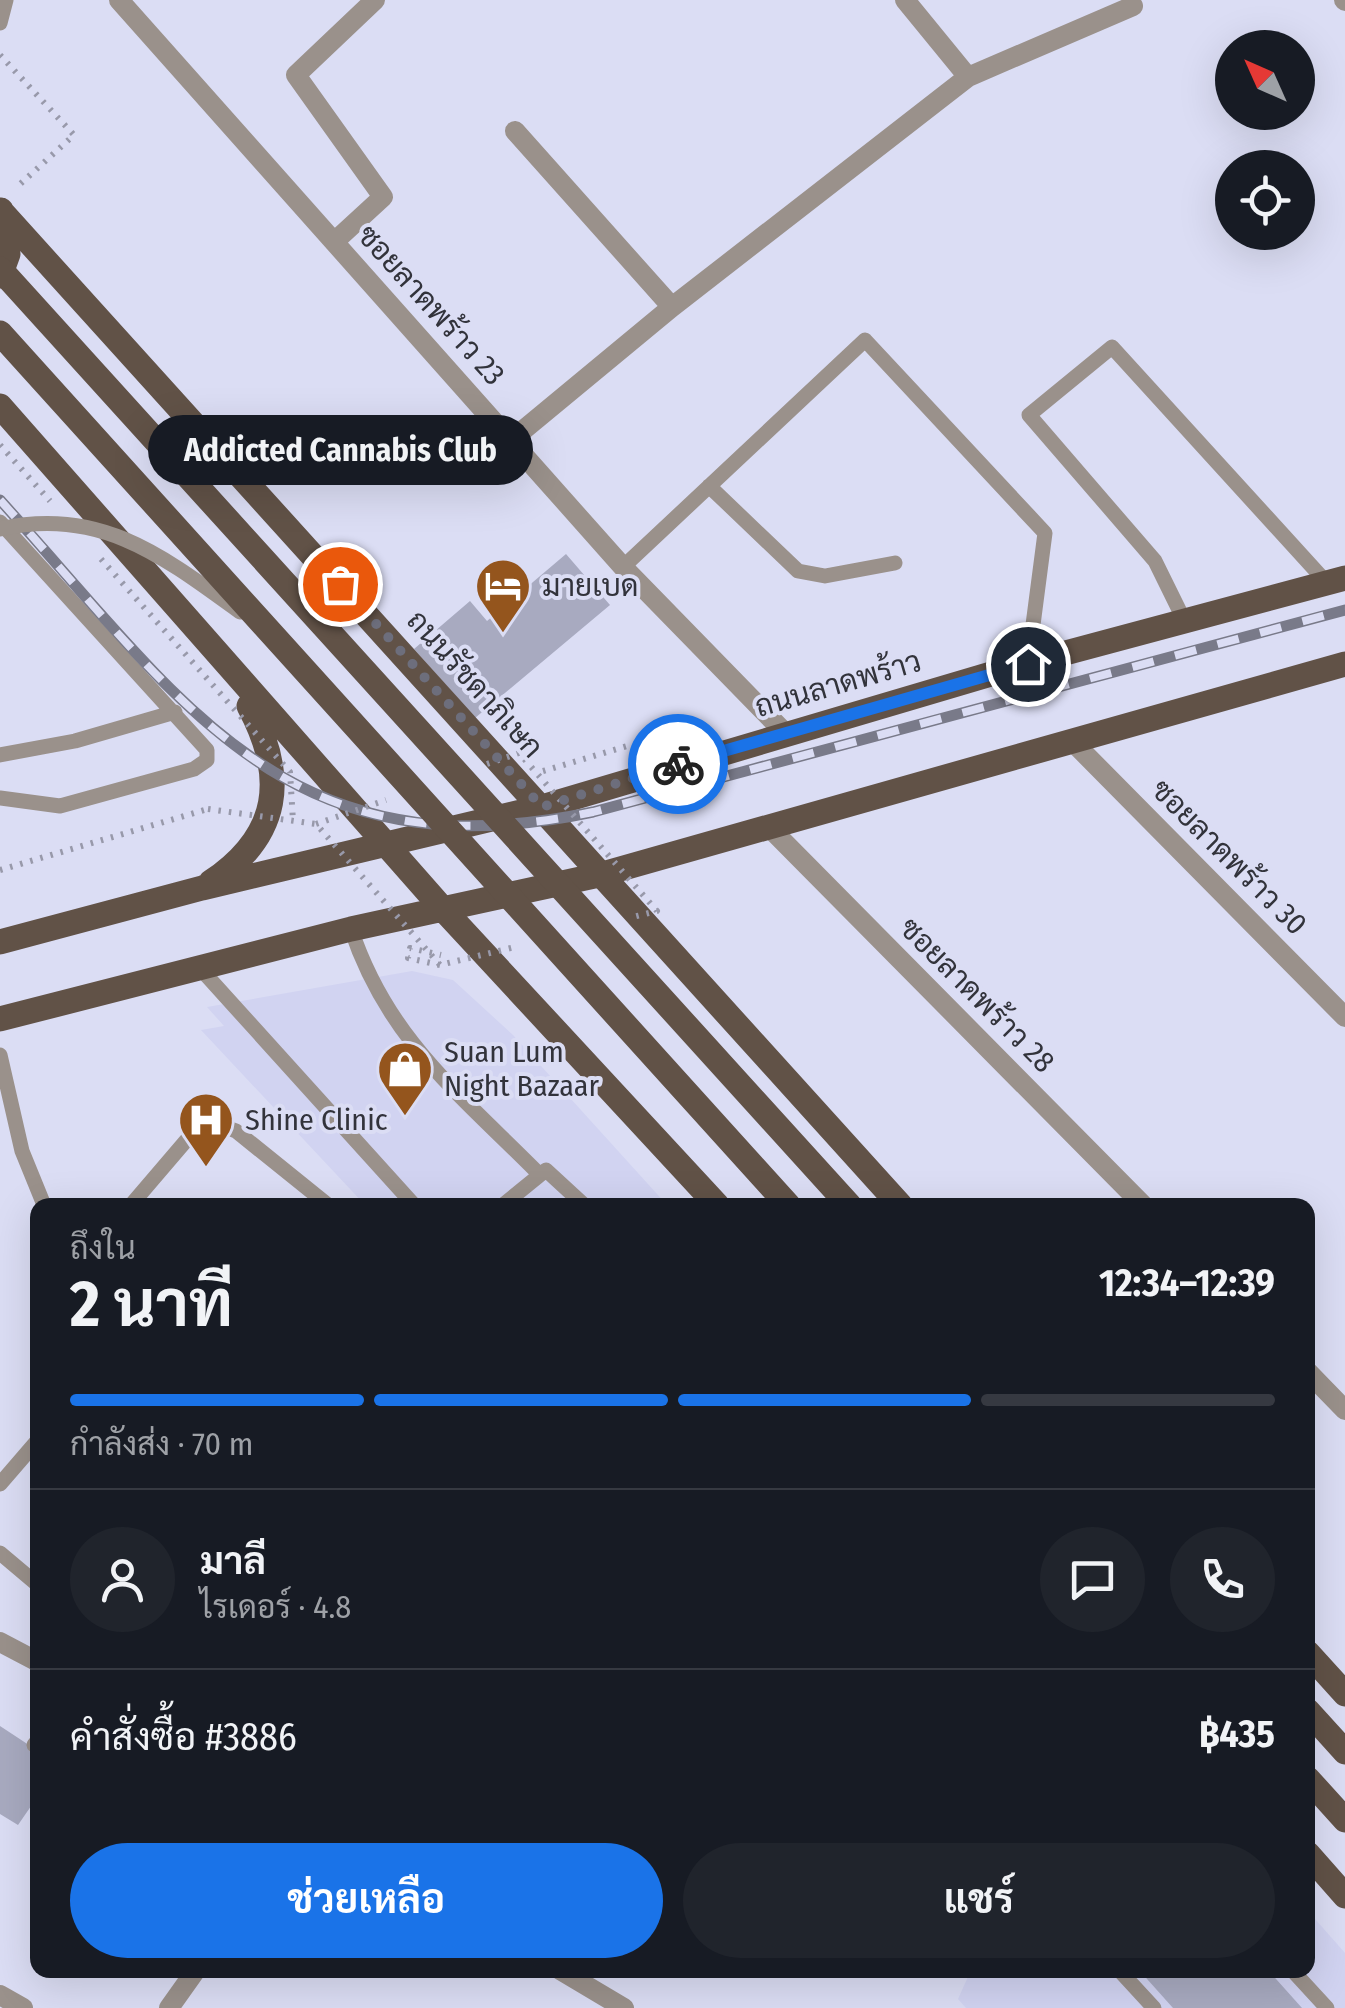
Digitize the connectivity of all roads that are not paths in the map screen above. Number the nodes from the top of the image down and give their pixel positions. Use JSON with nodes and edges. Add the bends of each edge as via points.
{"nodes":[{"id":1,"x":6,"y":0,"type":"edge"},
{"id":2,"x":119,"y":0,"type":"edge"},
{"id":3,"x":375,"y":0,"type":"edge"},
{"id":4,"x":905,"y":0,"type":"edge"},
{"id":5,"x":1132,"y":6,"type":"dead end"},
{"id":6,"x":0,"y":23,"type":"edge"},
{"id":7,"x":968,"y":77,"type":"junction"},
{"id":8,"x":515,"y":131,"type":"dead end"},
{"id":9,"x":4,"y":204,"type":"edge"},
{"id":10,"x":334,"y":242,"type":"junction"},
{"id":11,"x":0,"y":273,"type":"edge"},
{"id":12,"x":672,"y":308,"type":"junction"},
{"id":13,"x":0,"y":333,"type":"edge"},
{"id":14,"x":0,"y":406,"type":"edge"},
{"id":15,"x":510,"y":440,"type":"junction"},
{"id":16,"x":709,"y":486,"type":"junction"},
{"id":17,"x":0,"y":526,"type":"edge"},
{"id":18,"x":896,"y":564,"type":"dead end"},
{"id":19,"x":623,"y":566,"type":"junction"},
{"id":20,"x":1336,"y":581,"type":"edge"},
{"id":21,"x":1185,"y":622,"type":"junction"},
{"id":22,"x":271,"y":634,"type":"junction"},
{"id":23,"x":1028,"y":664,"type":"junction"},
{"id":24,"x":1345,"y":664,"type":"edge"},
{"id":25,"x":230,"y":670,"type":"junction"},
{"id":26,"x":175,"y":712,"type":"junction"},
{"id":27,"x":785,"y":733,"type":"junction"},
{"id":28,"x":1071,"y":740,"type":"junction"},
{"id":29,"x":0,"y":754,"type":"edge"},
{"id":30,"x":0,"y":798,"type":"edge"},
{"id":31,"x":542,"y":807,"type":"junction"},
{"id":32,"x":769,"y":827,"type":"junction"},
{"id":33,"x":387,"y":845,"type":"junction"},
{"id":34,"x":600,"y":876,"type":"junction"},
{"id":35,"x":202,"y":888,"type":"junction"},
{"id":36,"x":442,"y":908,"type":"junction"},
{"id":37,"x":351,"y":929,"type":"junction"},
{"id":38,"x":0,"y":942,"type":"edge"},
{"id":39,"x":198,"y":966,"type":"junction"},
{"id":40,"x":1345,"y":1016,"type":"edge"},
{"id":41,"x":0,"y":1019,"type":"edge"},
{"id":42,"x":0,"y":1055,"type":"edge"},
{"id":43,"x":540,"y":1175,"type":"junction"},
{"id":44,"x":41,"y":1198,"type":"edge"},
{"id":45,"x":137,"y":1198,"type":"edge"},
{"id":46,"x":319,"y":1198,"type":"edge"},
{"id":47,"x":408,"y":1198,"type":"edge"},
{"id":48,"x":512,"y":1198,"type":"edge"},
{"id":49,"x":577,"y":1198,"type":"edge"},
{"id":50,"x":711,"y":1198,"type":"edge"},
{"id":51,"x":782,"y":1198,"type":"edge"},
{"id":52,"x":843,"y":1198,"type":"edge"},
{"id":53,"x":894,"y":1198,"type":"edge"},
{"id":54,"x":1136,"y":1198,"type":"edge"},
{"id":55,"x":1315,"y":1379,"type":"edge"},
{"id":56,"x":1345,"y":1410,"type":"edge"},
{"id":57,"x":30,"y":1449,"type":"edge"},
{"id":58,"x":0,"y":1484,"type":"edge"},
{"id":59,"x":0,"y":1553,"type":"edge"},
{"id":60,"x":30,"y":1578,"type":"edge"},
{"id":61,"x":0,"y":1642,"type":"edge"},
{"id":62,"x":30,"y":1658,"type":"edge"},
{"id":63,"x":1315,"y":1661,"type":"edge"},
{"id":64,"x":1345,"y":1694,"type":"edge"},
{"id":65,"x":1315,"y":1719,"type":"edge"},
{"id":66,"x":1345,"y":1752,"type":"edge"},
{"id":67,"x":1315,"y":1787,"type":"edge"},
{"id":68,"x":1345,"y":1820,"type":"edge"},
{"id":69,"x":1315,"y":1862,"type":"edge"},
{"id":70,"x":1345,"y":1896,"type":"edge"},
{"id":71,"x":191,"y":1978,"type":"edge"},
{"id":72,"x":573,"y":1978,"type":"edge"},
{"id":73,"x":1126,"y":1978,"type":"edge"},
{"id":74,"x":1299,"y":1978,"type":"edge"},
{"id":75,"x":0,"y":1995,"type":"edge"},
{"id":76,"x":24,"y":2008,"type":"edge"},
{"id":77,"x":170,"y":2008,"type":"edge"},
{"id":78,"x":624,"y":2008,"type":"edge"},
{"id":79,"x":1154,"y":2008,"type":"edge"},
{"id":80,"x":1327,"y":2008,"type":"edge"}],
"edges":[{"from":1,"to":6,"type":"lane"},
{"from":2,"to":10,"type":"street","name":"ซอยลาดพร้าว 23"},
{"from":3,"to":10,"type":"street","via":[[296,75],[382,197]]},
{"from":4,"to":7,"type":"street"},
{"from":5,"to":7,"type":"street"},
{"from":7,"to":12,"type":"street"},
{"from":8,"to":12,"type":"street"},
{"from":9,"to":11,"type":"main road","via":[[8,254]]},
{"from":9,"to":31,"type":"main road","name":"ถนนรัชดาภิเษก"},
{"from":10,"to":15,"type":"street","name":"ซอยลาดพร้าว 23"},
{"from":11,"to":52,"type":"main road","bridge":true},
{"from":12,"to":15,"type":"street"},
{"from":13,"to":22,"type":"main road","bridge":true},
{"from":14,"to":25,"type":"main road"},
{"from":15,"to":19,"type":"street","name":"ซอยลาดพร้าว 23"},
{"from":16,"to":18,"type":"lane","via":[[798,571],[824,576]]},
{"from":16,"to":19,"type":"lane"},
{"from":16,"to":23,"type":"lane","via":[[864,340],[1045,533]]},
{"from":17,"to":22,"type":"lane","bridge":true,"via":[[40,520],[111,531],[184,572]]},
{"from":17,"to":26,"type":"lane"},
{"from":19,"to":27,"type":"street","name":"ซอยลาดพร้าว 23"},
{"from":20,"to":21,"type":"main road","name":"ถนนลาดพร้าว"},
{"from":20,"to":21,"type":"lane","via":[[1112,346],[1029,414],[1155,560]]},
{"from":21,"to":23,"type":"main road","name":"ถนนลาดพร้าว"},
{"from":22,"to":51,"type":"main road","bridge":true},
{"from":23,"to":27,"type":"main road","name":"ถนนลาดพร้าว"},
{"from":24,"to":28,"type":"main road"},
{"from":25,"to":33,"type":"main road"},
{"from":25,"to":35,"type":"main road","via":[[270,751],[271,800],[256,840]]},
{"from":26,"to":29,"type":"lane","via":[[76,741]]},
{"from":26,"to":30,"type":"lane","via":[[207,750],[207,760],[194,769],[60,806]]},
{"from":27,"to":31,"type":"main road","name":"ถนนลาดพร้าว"},
{"from":28,"to":32,"type":"main road"},
{"from":28,"to":40,"type":"street","name":"ซอยลาดพร้าว 30"},
{"from":31,"to":33,"type":"main road","name":"ถนนลาดพร้าว"},
{"from":31,"to":34,"type":"main road","name":"ถนนรัชดาภิเษก"},
{"from":32,"to":34,"type":"main road"},
{"from":32,"to":54,"type":"street","name":"ซอยลาดพร้าว 28"},
{"from":33,"to":35,"type":"main road","name":"ถนนลาดพร้าว"},
{"from":33,"to":36,"type":"main road"},
{"from":34,"to":36,"type":"main road"},
{"from":34,"to":53,"type":"main road","name":"ถนนรัชดาภิเษก"},
{"from":35,"to":38,"type":"main road","name":"ถนนลาดพร้าว"},
{"from":36,"to":37,"type":"main road"},
{"from":36,"to":50,"type":"main road"},
{"from":37,"to":39,"type":"main road"},
{"from":37,"to":43,"type":"lane","via":[[364,969],[406,1039]]},
{"from":39,"to":41,"type":"main road"},
{"from":39,"to":47,"type":"lane"},
{"from":42,"to":44,"type":"lane","via":[[22,1152]]},
{"from":43,"to":48,"type":"lane"},
{"from":43,"to":49,"type":"lane","via":[[551,1171]]},
{"from":45,"to":46,"type":"lane","via":[[190,1136],[212,1122],[236,1131]]},
{"from":55,"to":56,"type":"street"},
{"from":57,"to":58,"type":"lane"},
{"from":59,"to":60,"type":"lane"},
{"from":61,"to":62,"type":"street"},
{"from":63,"to":64,"type":"main road"},
{"from":65,"to":66,"type":"main road"},
{"from":67,"to":68,"type":"main road"},
{"from":69,"to":70,"type":"main road"},
{"from":71,"to":77,"type":"street"},
{"from":72,"to":78,"type":"street"},
{"from":73,"to":79,"type":"lane"},
{"from":74,"to":80,"type":"lane"},
{"from":75,"to":76,"type":"street"}]}
